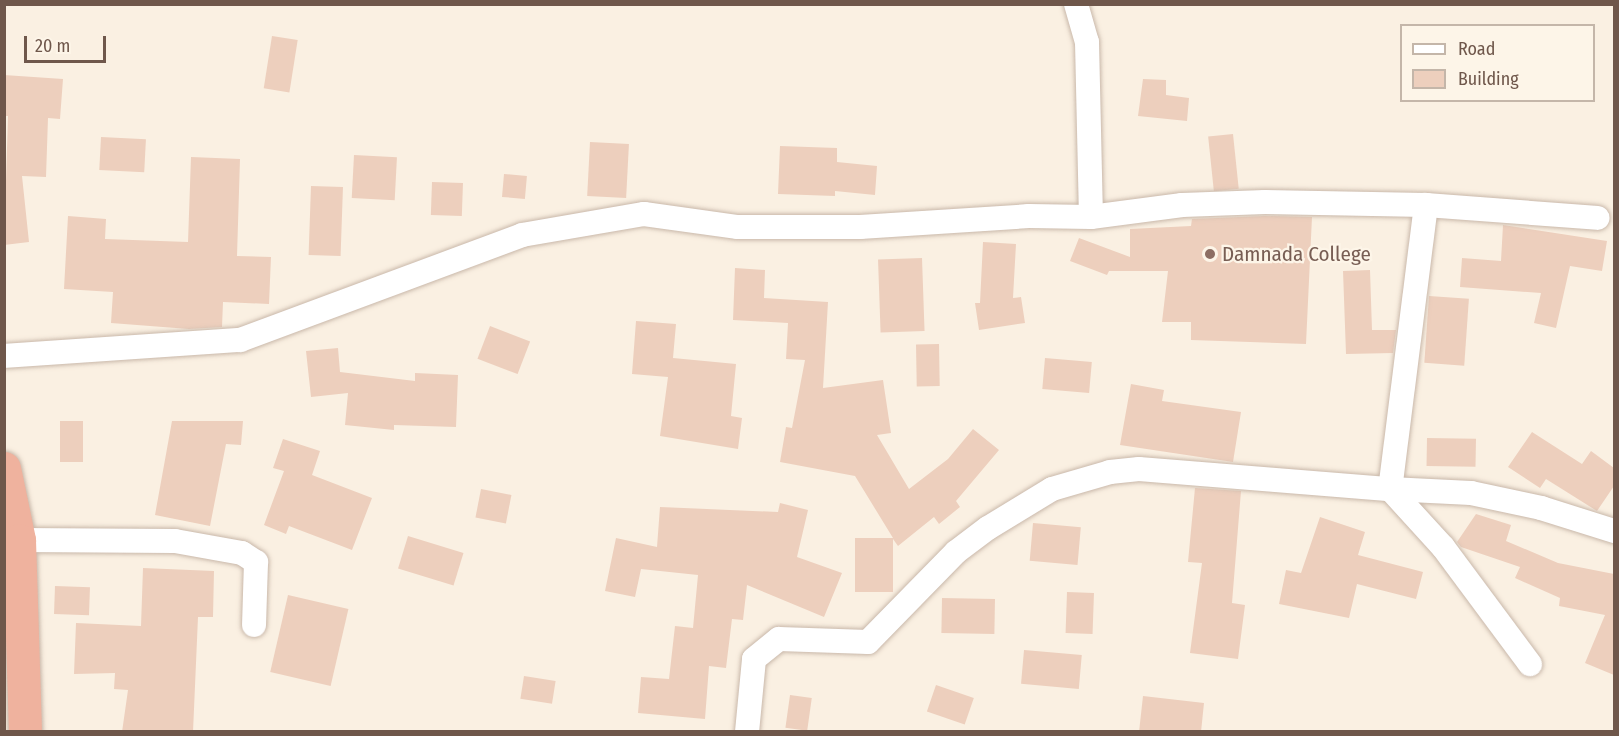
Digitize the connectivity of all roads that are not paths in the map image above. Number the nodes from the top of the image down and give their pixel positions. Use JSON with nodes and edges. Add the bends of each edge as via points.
{"nodes":[{"id":1,"x":1076,"y":4,"type":"edge"},
{"id":2,"x":1426,"y":205,"type":"junction"},
{"id":3,"x":1091,"y":217,"type":"junction"},
{"id":4,"x":1598,"y":218,"type":"dead end"},
{"id":5,"x":4,"y":356,"type":"edge"},
{"id":6,"x":4,"y":468,"type":"edge"},
{"id":7,"x":1390,"y":489,"type":"junction"},
{"id":8,"x":1614,"y":531,"type":"edge"},
{"id":9,"x":19,"y":540,"type":"junction"},
{"id":10,"x":254,"y":625,"type":"dead end"},
{"id":11,"x":1530,"y":664,"type":"dead end"},
{"id":12,"x":25,"y":732,"type":"edge"},
{"id":13,"x":747,"y":732,"type":"edge"}],
"edges":[{"from":1,"to":3,"type":"street","via":[[1088,53]]},
{"from":2,"to":3,"type":"street","via":[[1182,205]]},
{"from":2,"to":4,"type":"street"},
{"from":2,"to":7,"type":"street"},
{"from":3,"to":5,"type":"street","via":[[738,227],[644,214],[522,235],[240,340]]},
{"from":6,"to":9,"type":"highway"},
{"from":7,"to":8,"type":"street","via":[[1471,493],[1541,508]]},
{"from":7,"to":11,"type":"street","via":[[1443,547]]},
{"from":7,"to":13,"type":"street","via":[[1139,469],[1110,472],[1052,489],[956,552],[868,642],[779,639],[754,659]]},
{"from":9,"to":10,"type":"street","via":[[175,541],[242,553],[256,562]]},
{"from":9,"to":12,"type":"highway"}]}
